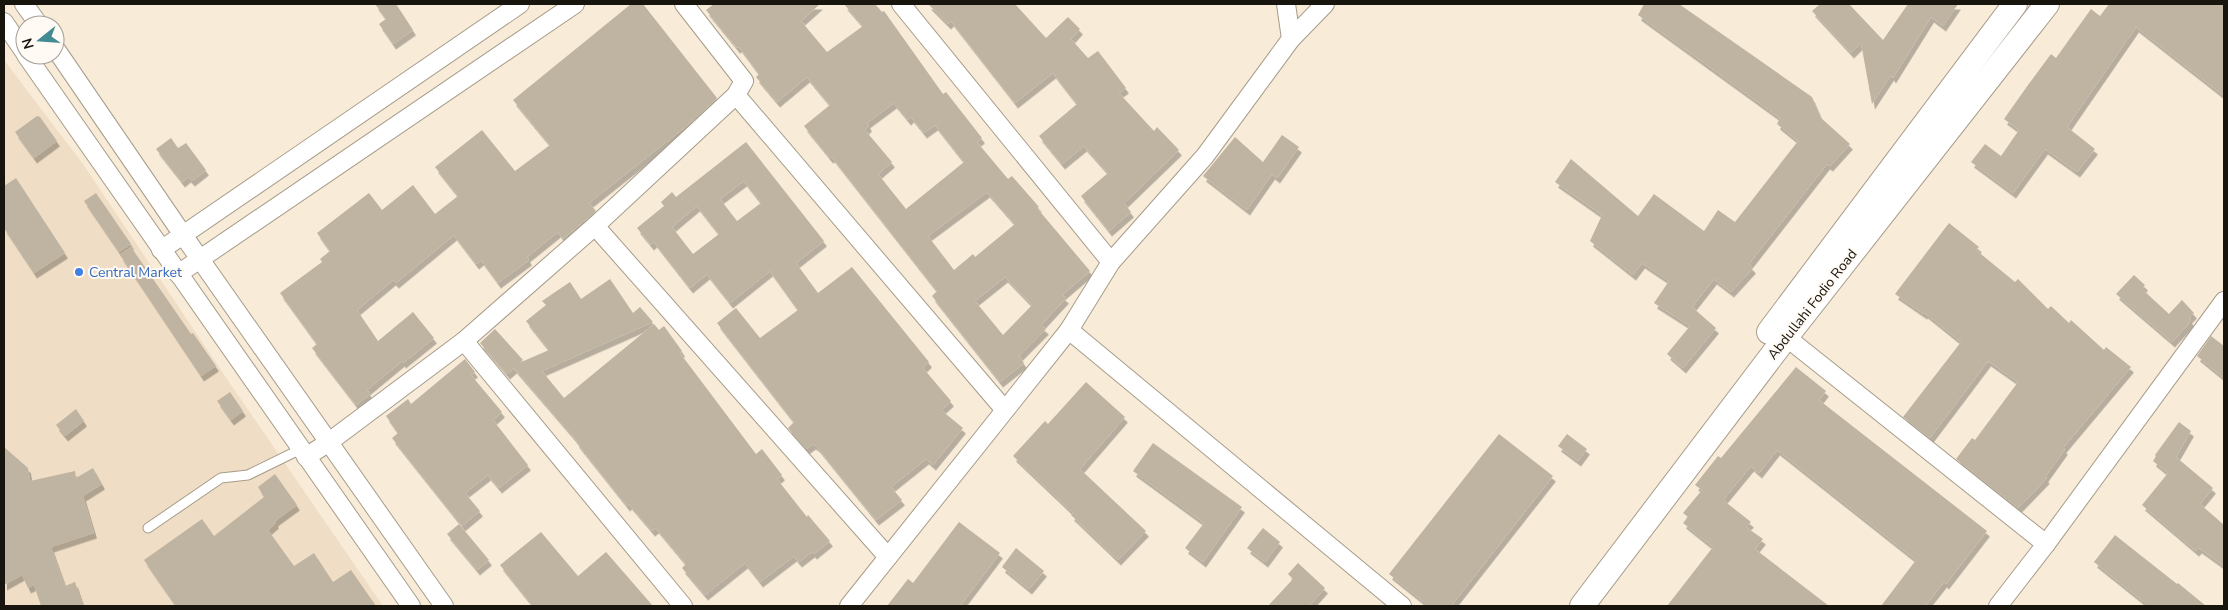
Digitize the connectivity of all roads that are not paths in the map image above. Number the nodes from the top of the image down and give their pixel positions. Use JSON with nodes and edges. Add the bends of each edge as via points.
{"nodes":[{"id":1,"x":24,"y":4,"type":"edge"},
{"id":2,"x":520,"y":4,"type":"edge"},
{"id":3,"x":575,"y":4,"type":"edge"},
{"id":4,"x":684,"y":4,"type":"edge"},
{"id":5,"x":902,"y":4,"type":"edge"},
{"id":6,"x":1286,"y":4,"type":"edge"},
{"id":7,"x":1325,"y":4,"type":"edge"},
{"id":8,"x":2015,"y":4,"type":"edge"},
{"id":9,"x":2047,"y":4,"type":"edge"},
{"id":10,"x":32,"y":15,"type":"edge"},
{"id":11,"x":4,"y":22,"type":"edge"},
{"id":12,"x":15,"y":38,"type":"edge"},
{"id":13,"x":1291,"y":38,"type":"junction"},
{"id":14,"x":65,"y":63,"type":"edge"},
{"id":15,"x":34,"y":65,"type":"edge"},
{"id":16,"x":736,"y":95,"type":"junction"},
{"id":17,"x":595,"y":226,"type":"junction"},
{"id":18,"x":183,"y":235,"type":"junction"},
{"id":19,"x":161,"y":250,"type":"junction"},
{"id":20,"x":200,"y":258,"type":"junction"},
{"id":21,"x":1111,"y":262,"type":"junction"},
{"id":22,"x":178,"y":274,"type":"junction"},
{"id":23,"x":2224,"y":301,"type":"edge"},
{"id":24,"x":1069,"y":330,"type":"junction"},
{"id":25,"x":1786,"y":337,"type":"junction"},
{"id":26,"x":464,"y":341,"type":"junction"},
{"id":27,"x":1004,"y":409,"type":"junction"},
{"id":28,"x":330,"y":442,"type":"junction"},
{"id":29,"x":303,"y":453,"type":"junction"},
{"id":30,"x":148,"y":528,"type":"dead end"},
{"id":31,"x":2046,"y":544,"type":"junction"},
{"id":32,"x":888,"y":557,"type":"junction"},
{"id":33,"x":411,"y":606,"type":"edge"},
{"id":34,"x":444,"y":606,"type":"edge"},
{"id":35,"x":682,"y":606,"type":"edge"},
{"id":36,"x":849,"y":606,"type":"edge"},
{"id":37,"x":1402,"y":606,"type":"edge"},
{"id":38,"x":1564,"y":606,"type":"edge"},
{"id":39,"x":1582,"y":606,"type":"edge"},
{"id":40,"x":1998,"y":606,"type":"edge"}],
"edges":[{"from":1,"to":10,"type":"street"},
{"from":2,"to":18,"type":"street"},
{"from":3,"to":20,"type":"street"},
{"from":4,"to":16,"type":"street","via":[[744,81]]},
{"from":5,"to":21,"type":"street"},
{"from":6,"to":13,"type":"street"},
{"from":7,"to":13,"type":"street"},
{"from":8,"to":38,"type":"main road","name":"Abdullahi Fodio Road"},
{"from":9,"to":25,"type":"main road","name":"Abdullahi Fodio Road"},
{"from":11,"to":12,"type":"street"},
{"from":13,"to":21,"type":"street","via":[[1205,156]]},
{"from":14,"to":18,"type":"street"},
{"from":15,"to":19,"type":"street"},
{"from":16,"to":17,"type":"street"},
{"from":16,"to":27,"type":"street"},
{"from":17,"to":26,"type":"street"},
{"from":17,"to":32,"type":"street"},
{"from":18,"to":19,"type":"street"},
{"from":18,"to":20,"type":"street"},
{"from":19,"to":22,"type":"street"},
{"from":20,"to":22,"type":"street"},
{"from":20,"to":28,"type":"street"},
{"from":21,"to":24,"type":"street"},
{"from":22,"to":29,"type":"street"},
{"from":23,"to":31,"type":"street"},
{"from":24,"to":27,"type":"street"},
{"from":24,"to":37,"type":"street"},
{"from":25,"to":31,"type":"street"},
{"from":25,"to":39,"type":"main road","name":"Abdullahi Fodio Road"},
{"from":26,"to":28,"type":"street"},
{"from":26,"to":35,"type":"street"},
{"from":27,"to":32,"type":"street"},
{"from":28,"to":29,"type":"street"},
{"from":28,"to":34,"type":"street"},
{"from":29,"to":30,"type":"lane","via":[[248,475],[221,478]]},
{"from":29,"to":33,"type":"street"},
{"from":31,"to":40,"type":"street"},
{"from":32,"to":36,"type":"street"}]}
